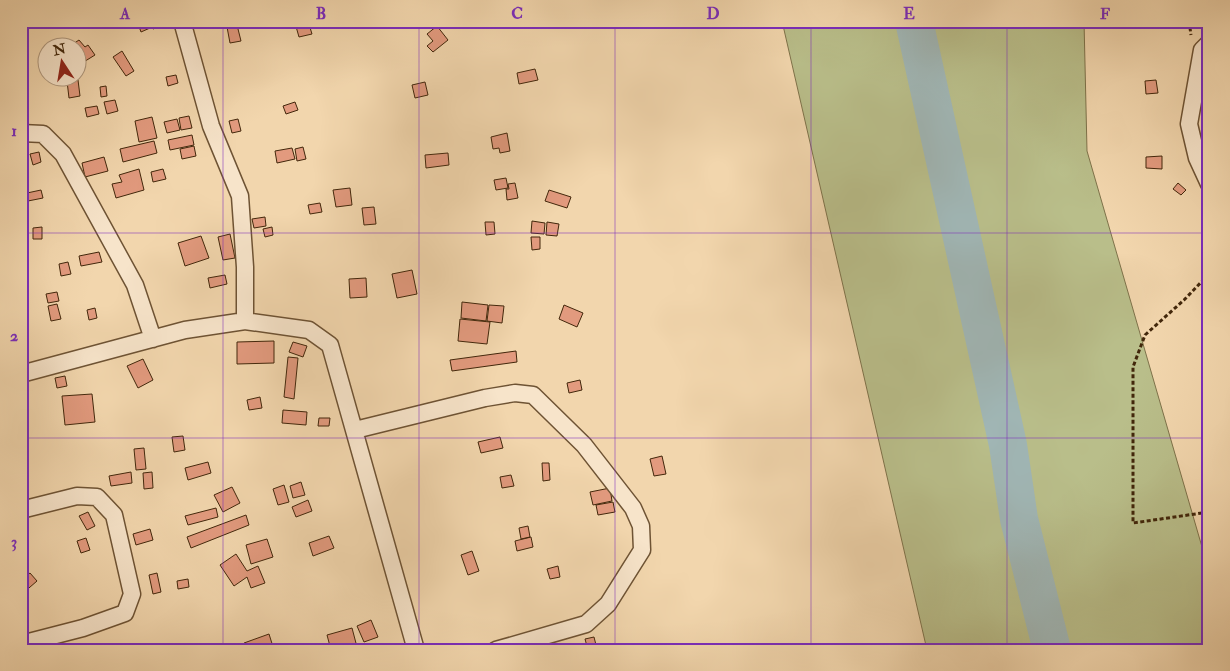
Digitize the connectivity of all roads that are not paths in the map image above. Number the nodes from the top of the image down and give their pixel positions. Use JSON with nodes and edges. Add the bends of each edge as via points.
{"nodes":[{"id":1,"x":182,"y":21,"type":"edge"},
{"id":2,"x":1209,"y":43,"type":"edge"},
{"id":3,"x":21,"y":134,"type":"edge"},
{"id":4,"x":1209,"y":184,"type":"edge"},
{"id":5,"x":244,"y":321,"type":"junction"},
{"id":6,"x":153,"y":339,"type":"junction"},
{"id":7,"x":21,"y":374,"type":"edge"},
{"id":8,"x":355,"y":430,"type":"junction"},
{"id":9,"x":21,"y":510,"type":"edge"},
{"id":10,"x":21,"y":644,"type":"edge"},
{"id":11,"x":536,"y":645,"type":"edge"},
{"id":12,"x":416,"y":650,"type":"edge"},
{"id":13,"x":496,"y":650,"type":"edge"}],
"edges":[{"from":1,"to":5,"type":"street","via":[[211,126],[240,196],[245,267]]},
{"from":2,"to":4,"type":"street","via":[[1202,50],[1189,124],[1197,158]]},
{"from":3,"to":6,"type":"street","via":[[42,134],[63,154],[135,285]]},
{"from":5,"to":6,"type":"street","via":[[185,330]]},
{"from":5,"to":8,"type":"street","via":[[309,330],[330,346]]},
{"from":6,"to":7,"type":"street"},
{"from":8,"to":11,"type":"street","via":[[514,393],[533,395],[584,445],[634,508],[640,526],[642,550],[608,604],[586,624]]},
{"from":8,"to":12,"type":"street"},
{"from":9,"to":10,"type":"street","via":[[77,496],[97,497],[114,514],[132,594],[125,613],[84,628]]},
{"from":11,"to":13,"type":"street"}]}
